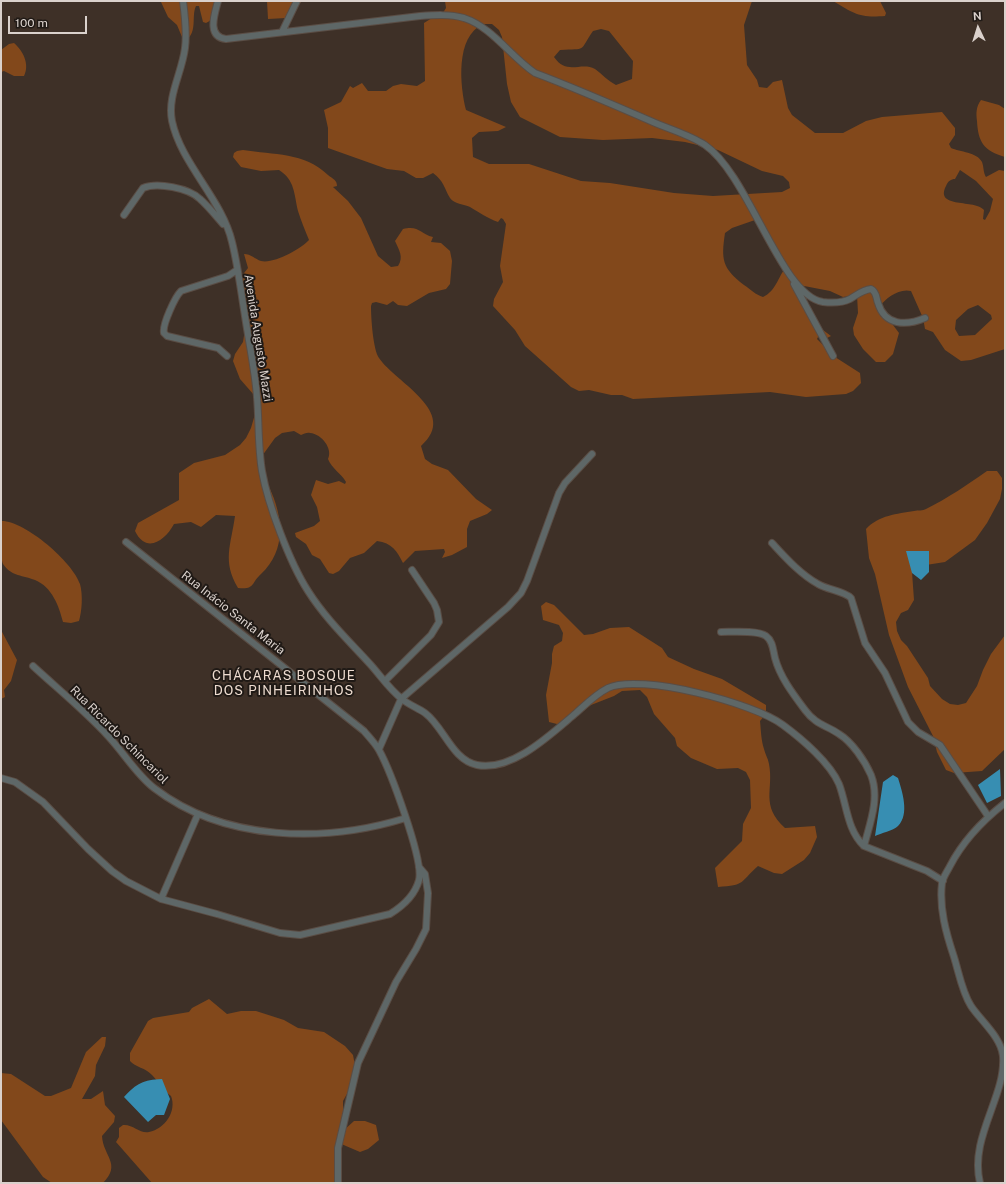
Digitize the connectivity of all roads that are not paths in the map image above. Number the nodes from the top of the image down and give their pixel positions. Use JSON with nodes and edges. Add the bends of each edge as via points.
{"nodes":[{"id":1,"x":183,"y":1,"type":"edge"},
{"id":2,"x":218,"y":1,"type":"edge"},
{"id":3,"x":297,"y":1,"type":"edge"},
{"id":4,"x":282,"y":32,"type":"junction"},
{"id":5,"x":124,"y":215,"type":"dead end"},
{"id":6,"x":228,"y":230,"type":"junction"},
{"id":7,"x":237,"y":270,"type":"junction"},
{"id":8,"x":792,"y":281,"type":"junction"},
{"id":9,"x":925,"y":318,"type":"dead end"},
{"id":10,"x":227,"y":356,"type":"dead end"},
{"id":11,"x":833,"y":356,"type":"dead end"},
{"id":12,"x":592,"y":454,"type":"dead end"},
{"id":13,"x":126,"y":542,"type":"dead end"},
{"id":14,"x":772,"y":542,"type":"dead end"},
{"id":15,"x":412,"y":570,"type":"dead end"},
{"id":16,"x":721,"y":632,"type":"dead end"},
{"id":17,"x":33,"y":666,"type":"dead end"},
{"id":18,"x":385,"y":681,"type":"junction"},
{"id":19,"x":401,"y":699,"type":"junction"},
{"id":20,"x":379,"y":749,"type":"junction"},
{"id":21,"x":1,"y":778,"type":"edge"},
{"id":22,"x":1005,"y":803,"type":"edge"},
{"id":23,"x":198,"y":814,"type":"junction"},
{"id":24,"x":988,"y":816,"type":"junction"},
{"id":25,"x":406,"y":818,"type":"junction"},
{"id":26,"x":864,"y":846,"type":"junction"},
{"id":27,"x":419,"y":867,"type":"junction"},
{"id":28,"x":943,"y":881,"type":"junction"},
{"id":29,"x":161,"y":899,"type":"junction"},
{"id":30,"x":338,"y":1183,"type":"edge"},
{"id":31,"x":980,"y":1183,"type":"edge"}],
"edges":[{"from":1,"to":6,"type":"street","name":"Avenida Augusto Mazzi","via":[[186,44],[171,101],[172,122],[181,144]]},
{"from":2,"to":4,"type":"street","via":[[213,25],[215,33],[222,38]]},
{"from":3,"to":4,"type":"street"},
{"from":4,"to":8,"type":"street","via":[[420,16],[450,15],[474,22],[535,73],[705,145],[731,172]]},
{"from":5,"to":6,"type":"street","via":[[143,188],[164,186],[200,198]]},
{"from":6,"to":7,"type":"street","name":"Avenida Augusto Mazzi"},
{"from":7,"to":10,"type":"street","via":[[228,276],[181,291],[163,328],[167,336],[218,348]]},
{"from":7,"to":18,"type":"street","name":"Avenida Augusto Mazzi","via":[[254,372],[262,473],[282,534],[308,591]]},
{"from":8,"to":9,"type":"street","via":[[812,299],[821,302],[848,300],[863,290],[872,289],[882,311],[892,322],[909,324]]},
{"from":8,"to":11,"type":"street"},
{"from":12,"to":19,"type":"street","via":[[574,471],[559,493],[536,560],[517,598]]},
{"from":13,"to":20,"type":"street","name":"Rua Inácio Santa Maria","via":[[364,731]]},
{"from":14,"to":24,"type":"street","via":[[810,578],[832,591],[851,598],[865,644],[885,674],[908,722],[918,732],[940,745]]},
{"from":15,"to":18,"type":"street","via":[[437,610],[439,622],[431,636]]},
{"from":16,"to":26,"type":"street","via":[[755,633],[767,637],[772,644],[782,676],[805,711],[816,722],[841,735],[851,744],[867,767],[875,795]]},
{"from":17,"to":23,"type":"street","name":"Rua Ricardo Schincariol","via":[[108,736],[153,787]]},
{"from":18,"to":19,"type":"street","name":"Avenida Augusto Mazzi"},
{"from":19,"to":20,"type":"street"},
{"from":19,"to":26,"type":"street","name":"Avenida Augusto Mazzi","via":[[430,717],[466,761],[483,766],[520,756],[595,696],[624,683],[728,700],[782,724],[830,770],[837,780],[851,827],[858,841]]},
{"from":20,"to":25,"type":"street","name":"Rua Inácio Santa Maria"},
{"from":21,"to":29,"type":"street","via":[[15,782],[43,802],[112,871]]},
{"from":22,"to":24,"type":"street"},
{"from":23,"to":25,"type":"street","name":"Rua Ricardo Schincariol","via":[[241,827],[310,834],[359,828]]},
{"from":23,"to":29,"type":"street"},
{"from":24,"to":28,"type":"street","via":[[965,842]]},
{"from":25,"to":27,"type":"street","name":"Rua Inácio Santa Maria"},
{"from":26,"to":28,"type":"street","via":[[927,871]]},
{"from":27,"to":29,"type":"street","via":[[419,879],[415,889],[400,908],[376,918],[309,934],[280,933]]},
{"from":27,"to":30,"type":"street","via":[[425,874],[428,893],[426,929],[396,982],[358,1063],[338,1148]]},
{"from":28,"to":31,"type":"street","via":[[944,922],[961,979],[970,1004],[995,1038],[1004,1058],[1000,1087],[979,1151],[977,1165]]}]}
